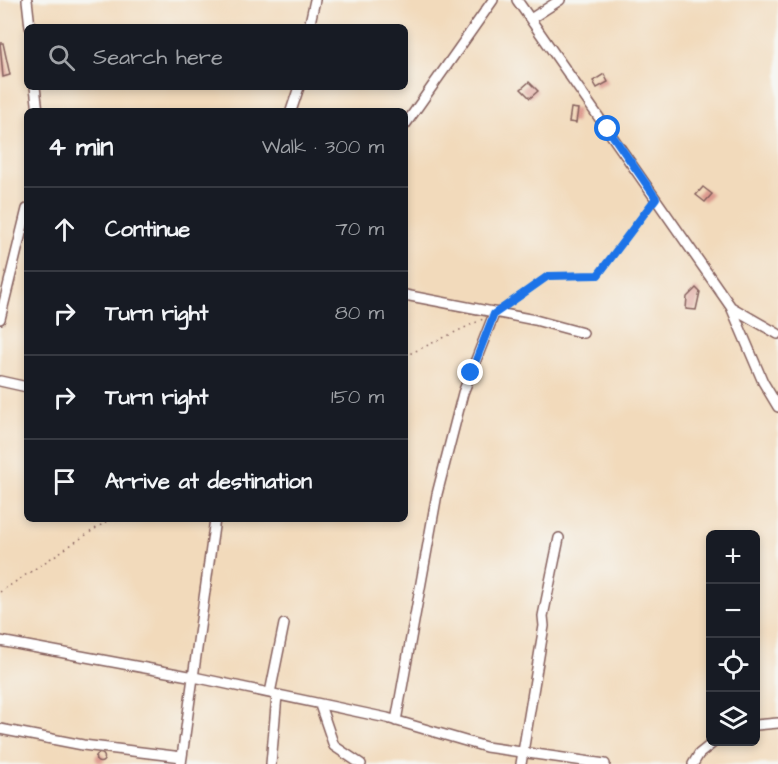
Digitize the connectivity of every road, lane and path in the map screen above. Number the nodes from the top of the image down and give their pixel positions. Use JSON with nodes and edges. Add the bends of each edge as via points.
{"nodes":[{"id":1,"x":27,"y":0,"type":"edge"},
{"id":2,"x":315,"y":0,"type":"edge"},
{"id":3,"x":493,"y":0,"type":"edge"},
{"id":4,"x":517,"y":0,"type":"edge"},
{"id":5,"x":560,"y":0,"type":"edge"},
{"id":6,"x":532,"y":18,"type":"junction"},
{"id":7,"x":30,"y":24,"type":"edge"},
{"id":8,"x":310,"y":24,"type":"edge"},
{"id":9,"x":35,"y":90,"type":"edge"},
{"id":10,"x":298,"y":90,"type":"edge"},
{"id":11,"x":38,"y":108,"type":"edge"},
{"id":12,"x":292,"y":108,"type":"edge"},
{"id":13,"x":408,"y":121,"type":"edge"},
{"id":14,"x":656,"y":198,"type":"junction"},
{"id":15,"x":24,"y":224,"type":"edge"},
{"id":16,"x":408,"y":296,"type":"edge"},
{"id":17,"x":731,"y":307,"type":"junction"},
{"id":18,"x":494,"y":314,"type":"junction"},
{"id":19,"x":0,"y":319,"type":"edge"},
{"id":20,"x":583,"y":333,"type":"dead end"},
{"id":21,"x":778,"y":334,"type":"edge"},
{"id":22,"x":408,"y":355,"type":"edge"},
{"id":23,"x":0,"y":381,"type":"edge"},
{"id":24,"x":24,"y":386,"type":"edge"},
{"id":25,"x":778,"y":407,"type":"edge"},
{"id":26,"x":105,"y":522,"type":"edge"},
{"id":27,"x":215,"y":522,"type":"edge"},
{"id":28,"x":558,"y":538,"type":"dead end"},
{"id":29,"x":0,"y":592,"type":"edge"},
{"id":30,"x":284,"y":624,"type":"dead end"},
{"id":31,"x":0,"y":641,"type":"edge"},
{"id":32,"x":194,"y":677,"type":"junction"},
{"id":33,"x":274,"y":694,"type":"junction"},
{"id":34,"x":320,"y":705,"type":"junction"},
{"id":35,"x":396,"y":721,"type":"junction"},
{"id":36,"x":778,"y":723,"type":"edge"},
{"id":37,"x":760,"y":725,"type":"edge"},
{"id":38,"x":0,"y":729,"type":"edge"},
{"id":39,"x":708,"y":746,"type":"edge"},
{"id":40,"x":522,"y":752,"type":"junction"},
{"id":41,"x":181,"y":760,"type":"edge"},
{"id":42,"x":271,"y":764,"type":"edge"},
{"id":43,"x":361,"y":764,"type":"edge"},
{"id":44,"x":521,"y":764,"type":"edge"},
{"id":45,"x":605,"y":764,"type":"edge"},
{"id":46,"x":693,"y":764,"type":"edge"}],
"edges":[{"from":1,"to":7,"type":"street"},
{"from":2,"to":8,"type":"street"},
{"from":3,"to":13,"type":"street"},
{"from":4,"to":6,"type":"street"},
{"from":5,"to":6,"type":"street"},
{"from":6,"to":14,"type":"street"},
{"from":9,"to":11,"type":"street"},
{"from":10,"to":12,"type":"street"},
{"from":14,"to":17,"type":"street"},
{"from":14,"to":18,"type":"path","via":[[598,275],[548,276]]},
{"from":15,"to":19,"type":"street"},
{"from":16,"to":18,"type":"street"},
{"from":17,"to":21,"type":"street"},
{"from":17,"to":25,"type":"street"},
{"from":18,"to":20,"type":"street"},
{"from":18,"to":22,"type":"path"},
{"from":18,"to":35,"type":"street","via":[[463,393],[437,494]]},
{"from":23,"to":24,"type":"street"},
{"from":26,"to":29,"type":"path"},
{"from":27,"to":32,"type":"street"},
{"from":28,"to":40,"type":"street"},
{"from":30,"to":33,"type":"street"},
{"from":31,"to":32,"type":"street"},
{"from":32,"to":33,"type":"street"},
{"from":32,"to":41,"type":"street"},
{"from":33,"to":34,"type":"street"},
{"from":33,"to":42,"type":"street"},
{"from":34,"to":35,"type":"street"},
{"from":34,"to":43,"type":"street","via":[[334,746]]},
{"from":35,"to":40,"type":"street","via":[[468,744]]},
{"from":36,"to":37,"type":"street"},
{"from":38,"to":41,"type":"street"},
{"from":39,"to":46,"type":"street"},
{"from":40,"to":44,"type":"street"},
{"from":40,"to":45,"type":"street"}]}
